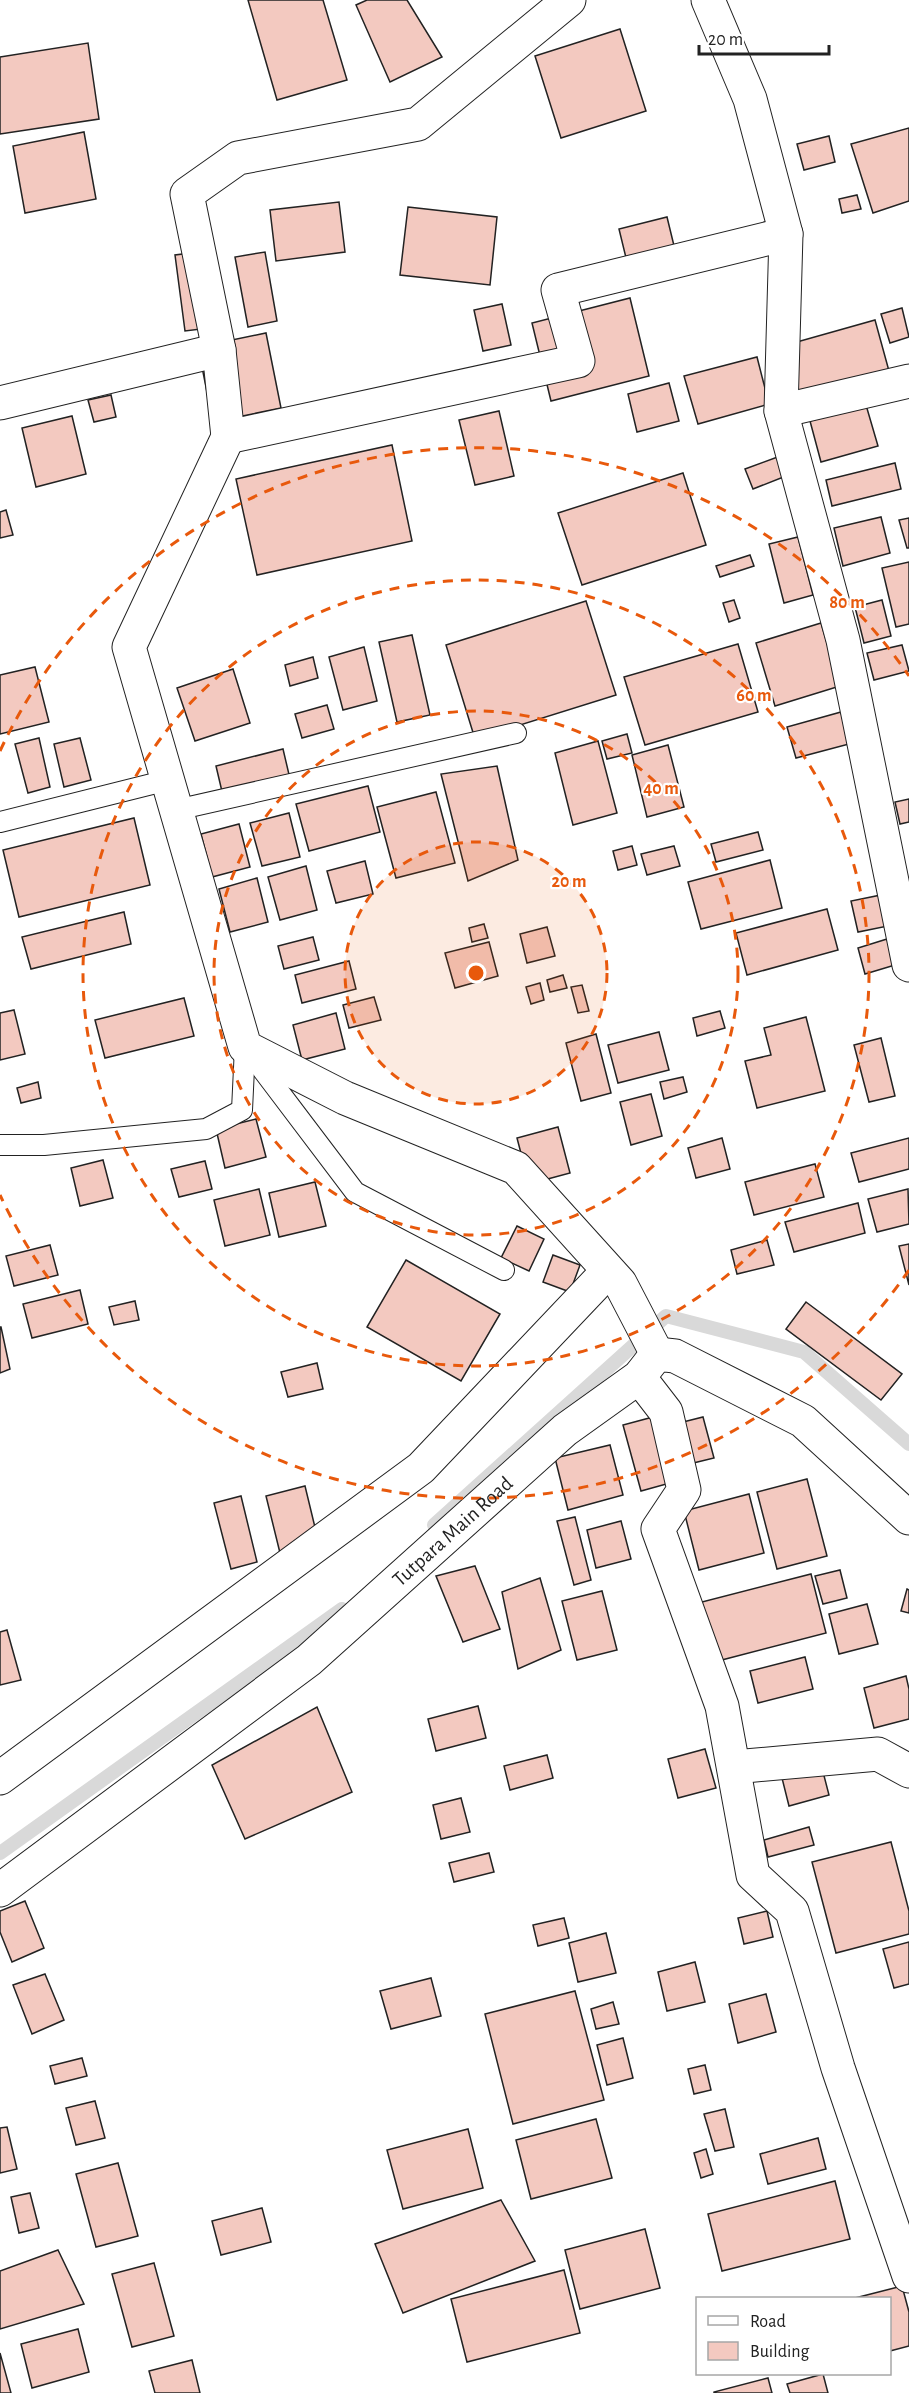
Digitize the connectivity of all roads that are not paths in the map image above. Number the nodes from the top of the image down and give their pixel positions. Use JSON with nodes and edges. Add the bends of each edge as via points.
{"nodes":[{"id":1,"x":568,"y":0,"type":"edge"},
{"id":2,"x":708,"y":0,"type":"edge"},
{"id":3,"x":786,"y":234,"type":"junction"},
{"id":4,"x":219,"y":350,"type":"junction"},
{"id":5,"x":909,"y":381,"type":"edge"},
{"id":6,"x":0,"y":403,"type":"edge"},
{"id":7,"x":781,"y":411,"type":"junction"},
{"id":8,"x":228,"y":437,"type":"junction"},
{"id":9,"x":516,"y":733,"type":"dead end"},
{"id":10,"x":172,"y":795,"type":"junction"},
{"id":11,"x":0,"y":822,"type":"edge"},
{"id":12,"x":909,"y":964,"type":"edge"},
{"id":13,"x":245,"y":1047,"type":"junction"},
{"id":14,"x":0,"y":1144,"type":"edge"},
{"id":15,"x":504,"y":1270,"type":"dead end"},
{"id":16,"x":614,"y":1277,"type":"junction"},
{"id":17,"x":648,"y":1366,"type":"junction"},
{"id":18,"x":909,"y":1518,"type":"edge"},
{"id":19,"x":734,"y":1767,"type":"junction"},
{"id":20,"x":909,"y":1771,"type":"edge"},
{"id":21,"x":0,"y":1778,"type":"edge"},
{"id":22,"x":0,"y":1890,"type":"edge"},
{"id":23,"x":909,"y":2276,"type":"edge"}],
"edges":[{"from":1,"to":4,"type":"street","via":[[418,124],[238,158],[187,194]]},
{"from":2,"to":3,"type":"street","via":[[750,99]]},
{"from":3,"to":7,"type":"street"},
{"from":3,"to":8,"type":"street","via":[[558,290],[578,361]]},
{"from":4,"to":6,"type":"street"},
{"from":4,"to":8,"type":"street"},
{"from":5,"to":7,"type":"street"},
{"from":7,"to":12,"type":"street","via":[[843,640]]},
{"from":8,"to":10,"type":"street","via":[[129,647]]},
{"from":9,"to":10,"type":"lane"},
{"from":10,"to":11,"type":"lane"},
{"from":10,"to":13,"type":"street"},
{"from":13,"to":14,"type":"lane","via":[[242,1110],[206,1129],[44,1145]]},
{"from":13,"to":15,"type":"lane","via":[[355,1192]]},
{"from":13,"to":16,"type":"street","via":[[345,1098],[516,1168]]},
{"from":16,"to":17,"type":"street"},
{"from":16,"to":21,"type":"street","via":[[421,1468]]},
{"from":17,"to":18,"type":"street","via":[[675,1356],[803,1422]]},
{"from":17,"to":19,"type":"street","via":[[666,1412],[684,1490],[658,1529],[722,1706]]},
{"from":17,"to":22,"type":"street","name":"Tutpara Main Road","via":[[565,1430],[309,1660]]},
{"from":19,"to":20,"type":"street","via":[[878,1754]]},
{"from":19,"to":23,"type":"street","via":[[753,1875],[792,1911],[838,2068]]}]}
